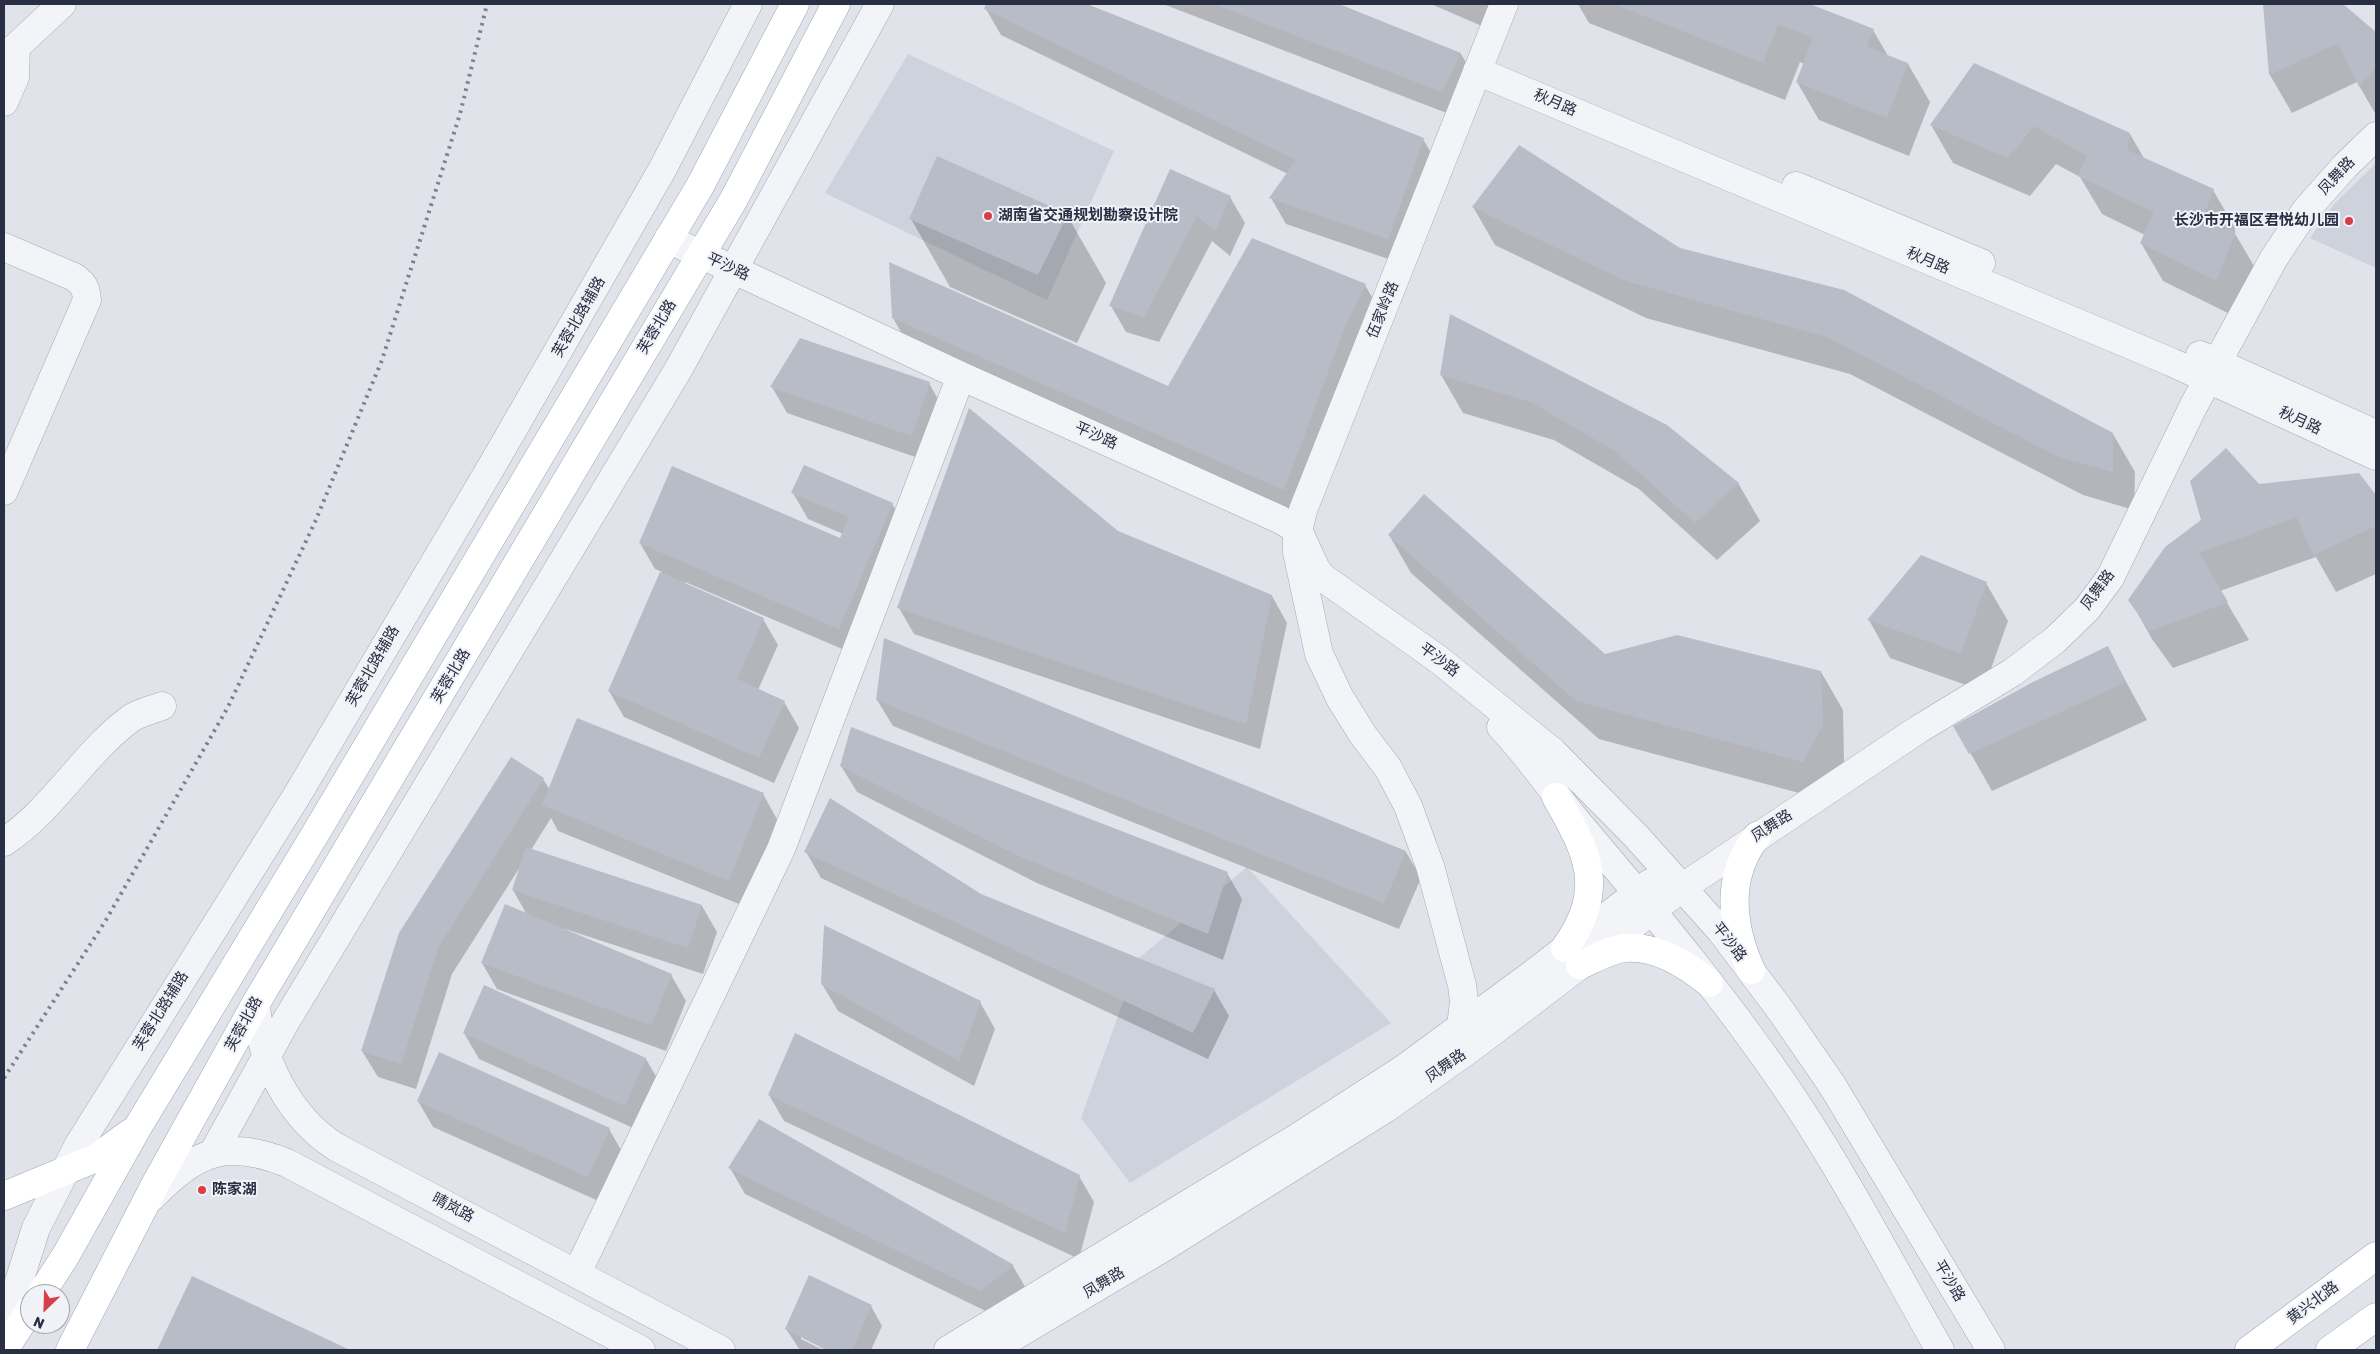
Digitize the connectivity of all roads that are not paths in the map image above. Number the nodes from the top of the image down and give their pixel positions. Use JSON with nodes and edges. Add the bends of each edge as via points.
{"nodes":[{"id":1,"x":62,"y":4,"type":"edge"},
{"id":2,"x":748,"y":4,"type":"edge"},
{"id":3,"x":795,"y":4,"type":"edge"},
{"id":4,"x":880,"y":4,"type":"edge"},
{"id":5,"x":1504,"y":4,"type":"edge"},
{"id":6,"x":834,"y":9,"type":"edge"},
{"id":7,"x":865,"y":30,"type":"junction"},
{"id":8,"x":10,"y":53,"type":"edge"},
{"id":9,"x":1480,"y":63,"type":"junction"},
{"id":10,"x":4,"y":102,"type":"edge"},
{"id":11,"x":2376,"y":136,"type":"edge"},
{"id":12,"x":664,"y":246,"type":"junction"},
{"id":13,"x":4,"y":247,"type":"edge"},
{"id":14,"x":696,"y":262,"type":"junction"},
{"id":15,"x":730,"y":278,"type":"junction"},
{"id":16,"x":2213,"y":371,"type":"junction"},
{"id":17,"x":958,"y":383,"type":"junction"},
{"id":18,"x":2376,"y":434,"type":"edge"},
{"id":19,"x":2376,"y":456,"type":"edge"},
{"id":20,"x":4,"y":491,"type":"edge"},
{"id":21,"x":1298,"y":530,"type":"junction"},
{"id":22,"x":1298,"y":562,"type":"junction"},
{"id":23,"x":459,"y":663,"type":"junction"},
{"id":24,"x":491,"y":682,"type":"junction"},
{"id":25,"x":162,"y":706,"type":"dead end"},
{"id":26,"x":1556,"y":797,"type":"junction"},
{"id":27,"x":1757,"y":836,"type":"junction"},
{"id":28,"x":4,"y":842,"type":"edge"},
{"id":29,"x":1675,"y":878,"type":"junction"},
{"id":30,"x":1643,"y":901,"type":"junction"},
{"id":31,"x":1572,"y":957,"type":"junction"},
{"id":32,"x":1751,"y":970,"type":"junction"},
{"id":33,"x":1710,"y":983,"type":"junction"},
{"id":34,"x":256,"y":1003,"type":"junction"},
{"id":35,"x":1461,"y":1027,"type":"junction"},
{"id":36,"x":266,"y":1057,"type":"junction"},
{"id":37,"x":139,"y":1126,"type":"junction"},
{"id":38,"x":213,"y":1153,"type":"junction"},
{"id":39,"x":66,"y":1170,"type":"junction"},
{"id":40,"x":4,"y":1196,"type":"edge"},
{"id":41,"x":147,"y":1201,"type":"junction"},
{"id":42,"x":2376,"y":1256,"type":"edge"},
{"id":43,"x":577,"y":1273,"type":"junction"},
{"id":44,"x":47,"y":1284,"type":"edge"},
{"id":45,"x":2376,"y":1317,"type":"edge"},
{"id":46,"x":20,"y":1325,"type":"edge"},
{"id":47,"x":4,"y":1329,"type":"edge"},
{"id":48,"x":4,"y":1350,"type":"edge"},
{"id":49,"x":70,"y":1350,"type":"edge"},
{"id":50,"x":641,"y":1350,"type":"edge"},
{"id":51,"x":721,"y":1350,"type":"edge"},
{"id":52,"x":948,"y":1350,"type":"edge"},
{"id":53,"x":991,"y":1350,"type":"edge"},
{"id":54,"x":1940,"y":1350,"type":"edge"},
{"id":55,"x":1990,"y":1350,"type":"edge"},
{"id":56,"x":2249,"y":1350,"type":"edge"},
{"id":57,"x":2330,"y":1350,"type":"edge"}],
"edges":[{"from":1,"to":8,"type":"street"},
{"from":2,"to":39,"type":"street","name":"芙蓉北路辅路","via":[[662,170],[493,464],[296,797],[164,1006]]},
{"from":3,"to":12,"type":"main road","via":[[700,186]]},
{"from":4,"to":7,"type":"street"},
{"from":5,"to":9,"type":"street","name":"伍家岭路"},
{"from":6,"to":7,"type":"street"},
{"from":6,"to":14,"type":"main road","name":"芙蓉北路","via":[[734,199]]},
{"from":7,"to":15,"type":"street"},
{"from":8,"to":10,"type":"street","via":[[14,77]]},
{"from":9,"to":16,"type":"street","name":"秋月路"},
{"from":9,"to":21,"type":"street","name":"伍家岭路","via":[[1303,510]]},
{"from":11,"to":16,"type":"street","name":"凤舞路","via":[[2306,210],[2274,258]]},
{"from":12,"to":14,"type":"street","name":"平沙路"},
{"from":12,"to":37,"type":"main road","via":[[320,828]]},
{"from":13,"to":20,"type":"street","via":[[74,277],[83,283],[87,300]]},
{"from":14,"to":15,"type":"street","name":"平沙路"},
{"from":14,"to":23,"type":"main road","name":"芙蓉北路"},
{"from":15,"to":17,"type":"street","name":"平沙路"},
{"from":15,"to":24,"type":"street"},
{"from":16,"to":18,"type":"street","name":"秋月路"},
{"from":16,"to":19,"type":"street","name":"秋月路"},
{"from":16,"to":27,"type":"street","name":"凤舞路","via":[[2110,578],[2087,609],[2013,672],[1919,729]]},
{"from":17,"to":21,"type":"street","name":"平沙路","via":[[1256,508]]},
{"from":17,"to":22,"type":"street","name":"平沙路","via":[[1257,526],[1284,541]]},
{"from":17,"to":43,"type":"street","via":[[781,849]]},
{"from":21,"to":22,"type":"street","name":"伍家岭路"},
{"from":21,"to":29,"type":"street","name":"平沙路","via":[[1322,577],[1438,659],[1546,746]]},
{"from":22,"to":26,"type":"street","name":"平沙路","via":[[1312,584],[1323,594],[1488,715],[1521,747]]},
{"from":22,"to":35,"type":"street","name":"伍家岭路","via":[[1319,654],[1340,698],[1388,768],[1408,806],[1430,866],[1462,985],[1464,1012]]},
{"from":23,"to":24,"type":"street"},
{"from":23,"to":34,"type":"main road","name":"芙蓉北路"},
{"from":24,"to":36,"type":"street"},
{"from":25,"to":28,"type":"street","via":[[131,718],[100,746],[56,796]]},
{"from":26,"to":30,"type":"street","name":"平沙路"},
{"from":26,"to":31,"type":"main road","via":[[1581,842],[1589,876],[1586,909],[1573,936]]},
{"from":27,"to":29,"type":"street","name":"凤舞路"},
{"from":27,"to":32,"type":"main road","via":[[1745,851],[1736,884],[1737,934]]},
{"from":29,"to":30,"type":"street","name":"凤舞路"},
{"from":29,"to":32,"type":"street","name":"平沙路"},
{"from":30,"to":31,"type":"street","name":"凤舞路"},
{"from":30,"to":33,"type":"street","name":"平沙路"},
{"from":31,"to":33,"type":"main road","via":[[1624,948],[1647,950],[1667,955]]},
{"from":31,"to":35,"type":"street","name":"凤舞路"},
{"from":31,"to":53,"type":"street","name":"凤舞路","via":[[1471,1048],[1385,1109],[1166,1246]]},
{"from":32,"to":55,"type":"street","name":"平沙路","via":[[1832,1085]]},
{"from":33,"to":54,"type":"street","name":"平沙路","via":[[1821,1142]]},
{"from":34,"to":36,"type":"street","name":"晴岚路"},
{"from":34,"to":41,"type":"main road","name":"芙蓉北路"},
{"from":35,"to":52,"type":"street","name":"凤舞路","via":[[1402,1070],[1295,1139]]},
{"from":36,"to":38,"type":"street"},
{"from":36,"to":43,"type":"street","name":"晴岚路","via":[[298,1112],[319,1136]]},
{"from":37,"to":39,"type":"main road","via":[[96,1158]]},
{"from":37,"to":44,"type":"main road"},
{"from":38,"to":41,"type":"street","via":[[192,1161]]},
{"from":38,"to":50,"type":"street","via":[[256,1153],[287,1163]]},
{"from":39,"to":40,"type":"main road"},
{"from":39,"to":47,"type":"street","name":"芙蓉北路辅路","via":[[36,1228]]},
{"from":41,"to":49,"type":"main road","name":"芙蓉北路"},
{"from":42,"to":56,"type":"main road","name":"黄兴北路"},
{"from":43,"to":51,"type":"street","name":"晴岚路"},
{"from":45,"to":57,"type":"main road"},
{"from":46,"to":48,"type":"main road"}]}
